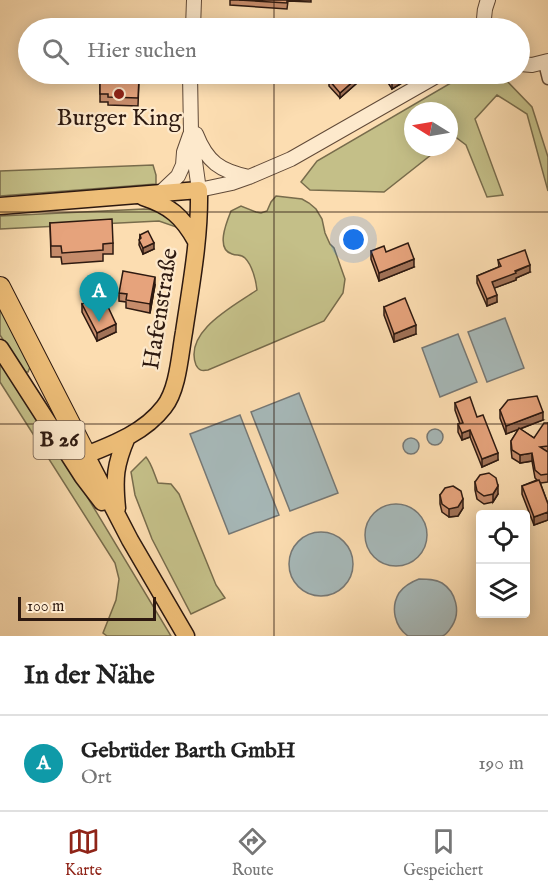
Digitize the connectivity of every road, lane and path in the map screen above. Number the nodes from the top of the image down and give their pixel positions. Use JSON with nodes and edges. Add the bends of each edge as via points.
{"nodes":[{"id":1,"x":194,"y":0,"type":"edge"},
{"id":2,"x":488,"y":0,"type":"edge"},
{"id":3,"x":193,"y":18,"type":"edge"},
{"id":4,"x":483,"y":18,"type":"edge"},
{"id":5,"x":546,"y":62,"type":"edge"},
{"id":6,"x":530,"y":66,"type":"edge"},
{"id":7,"x":548,"y":79,"type":"edge"},
{"id":8,"x":190,"y":84,"type":"edge"},
{"id":9,"x":422,"y":84,"type":"edge"},
{"id":10,"x":191,"y":128,"type":"junction"},
{"id":11,"x":249,"y":177,"type":"junction"},
{"id":12,"x":199,"y":190,"type":"junction"},
{"id":13,"x":159,"y":194,"type":"junction"},
{"id":14,"x":139,"y":195,"type":"junction"},
{"id":15,"x":0,"y":206,"type":"edge"},
{"id":16,"x":196,"y":241,"type":"junction"},
{"id":17,"x":0,"y":287,"type":"edge"},
{"id":18,"x":0,"y":348,"type":"edge"},
{"id":19,"x":127,"y":437,"type":"junction"},
{"id":20,"x":86,"y":454,"type":"junction"},
{"id":21,"x":120,"y":521,"type":"junction"},
{"id":22,"x":186,"y":636,"type":"edge"}],
"edges":[{"from":1,"to":3,"type":"street"},
{"from":2,"to":4,"type":"street"},
{"from":5,"to":6,"type":"street"},
{"from":5,"to":7,"type":"street"},
{"from":8,"to":10,"type":"street"},
{"from":9,"to":11,"type":"street","via":[[291,159]]},
{"from":10,"to":11,"type":"street","via":[[208,157],[221,169]]},
{"from":10,"to":12,"type":"street"},
{"from":10,"to":13,"type":"street","via":[[178,176]]},
{"from":11,"to":12,"type":"street"},
{"from":12,"to":13,"type":"main road"},
{"from":12,"to":16,"type":"main road","name":"Hafenstraße"},
{"from":13,"to":14,"type":"main road"},
{"from":14,"to":15,"type":"main road"},
{"from":14,"to":16,"type":"main road","via":[[177,213]]},
{"from":16,"to":19,"type":"main road","name":"Hafenstraße","via":[[173,387],[157,416]]},
{"from":17,"to":20,"type":"highway"},
{"from":18,"to":21,"type":"main road","number":"B 26","via":[[83,477]]},
{"from":19,"to":20,"type":"main road","name":"Hafenstraße"},
{"from":19,"to":21,"type":"main road","via":[[116,466]]},
{"from":20,"to":21,"type":"main road","number":"B 26"},
{"from":21,"to":22,"type":"main road","number":"B 26"}]}
